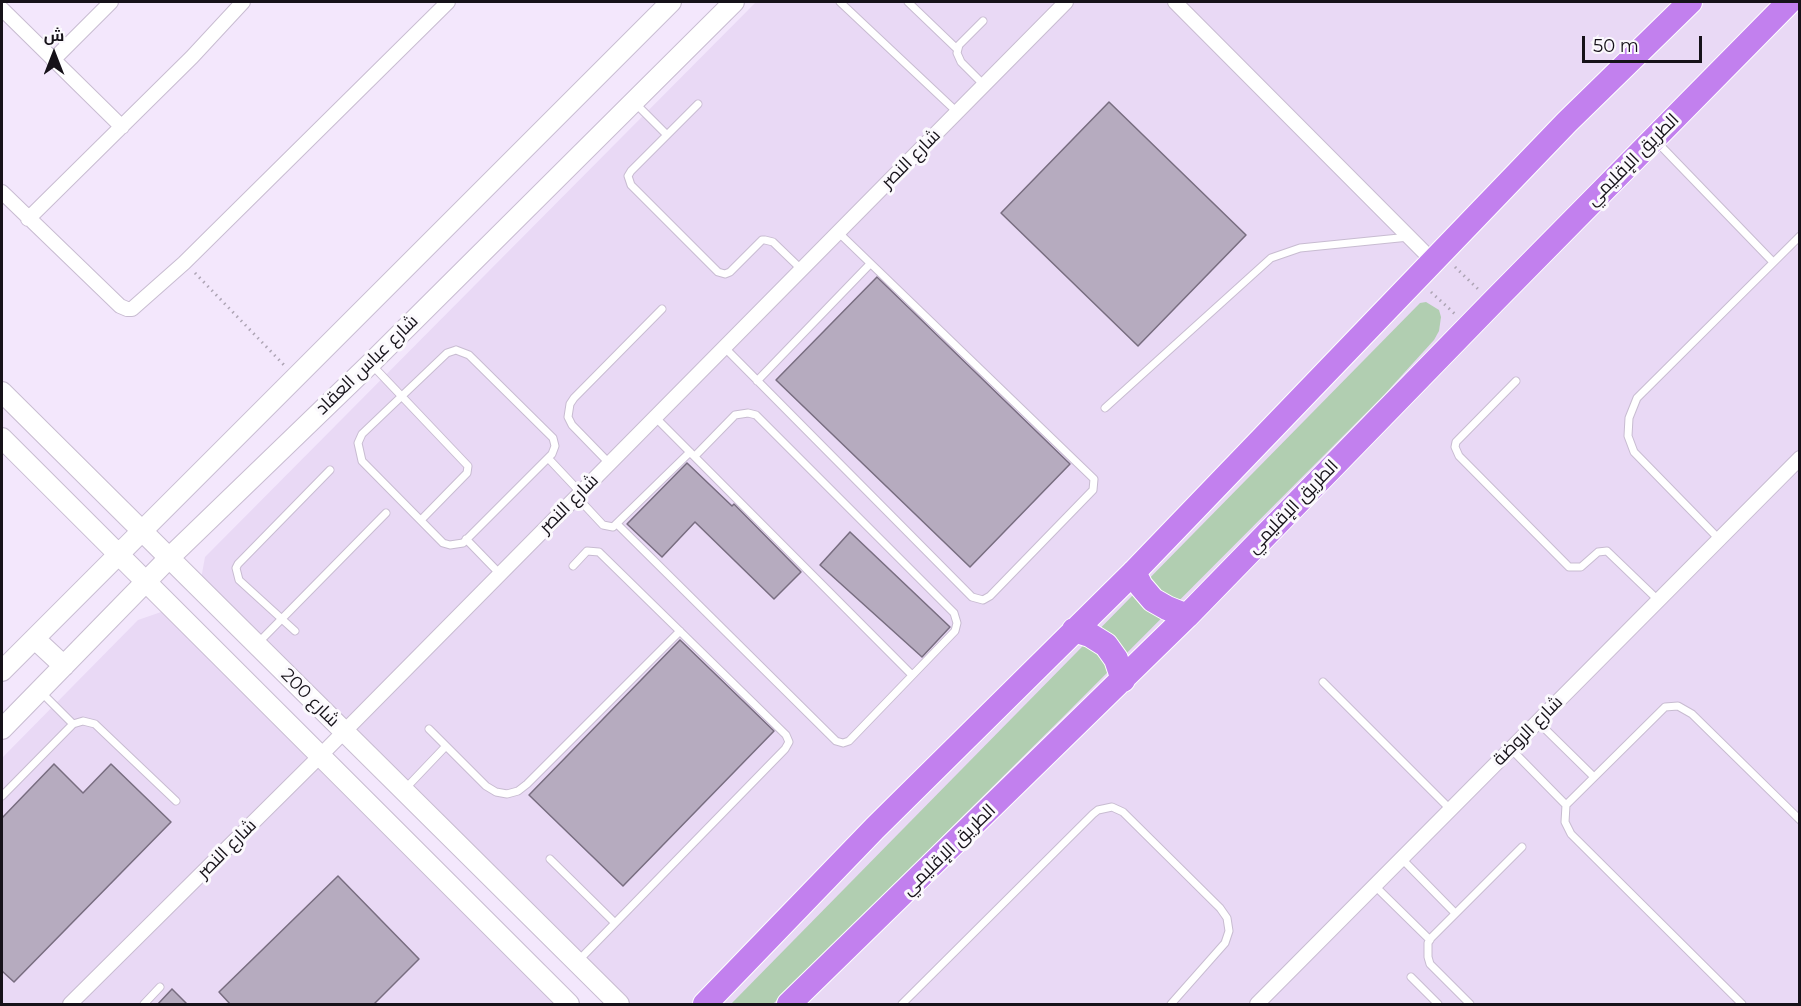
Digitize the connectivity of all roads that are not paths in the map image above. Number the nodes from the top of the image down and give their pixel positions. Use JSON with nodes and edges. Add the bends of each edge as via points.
{"nodes":[{"id":1,"x":111,"y":2,"type":"edge"},
{"id":2,"x":243,"y":2,"type":"edge"},
{"id":3,"x":448,"y":2,"type":"edge"},
{"id":4,"x":671,"y":2,"type":"edge"},
{"id":5,"x":734,"y":2,"type":"edge"},
{"id":6,"x":840,"y":2,"type":"edge"},
{"id":7,"x":908,"y":2,"type":"edge"},
{"id":8,"x":1066,"y":2,"type":"edge"},
{"id":9,"x":1175,"y":2,"type":"edge"},
{"id":10,"x":1690,"y":2,"type":"edge"},
{"id":11,"x":1789,"y":2,"type":"edge"},
{"id":12,"x":2,"y":9,"type":"edge"},
{"id":13,"x":983,"y":21,"type":"dead end"},
{"id":14,"x":957,"y":49,"type":"junction"},
{"id":15,"x":53,"y":60,"type":"junction"},
{"id":16,"x":984,"y":85,"type":"junction"},
{"id":17,"x":633,"y":101,"type":"junction"},
{"id":18,"x":698,"y":104,"type":"dead end"},
{"id":19,"x":957,"y":112,"type":"junction"},
{"id":20,"x":122,"y":127,"type":"junction"},
{"id":21,"x":667,"y":135,"type":"junction"},
{"id":22,"x":1654,"y":138,"type":"junction"},
{"id":23,"x":2,"y":192,"type":"edge"},
{"id":24,"x":28,"y":219,"type":"junction"},
{"id":25,"x":838,"y":232,"type":"junction"},
{"id":26,"x":1800,"y":236,"type":"edge"},
{"id":27,"x":1409,"y":237,"type":"junction"},
{"id":28,"x":1437,"y":257,"type":"junction"},
{"id":29,"x":1773,"y":262,"type":"junction"},
{"id":30,"x":870,"y":264,"type":"junction"},
{"id":31,"x":801,"y":269,"type":"junction"},
{"id":32,"x":662,"y":309,"type":"dead end"},
{"id":33,"x":724,"y":347,"type":"junction"},
{"id":34,"x":370,"y":364,"type":"junction"},
{"id":35,"x":758,"y":381,"type":"junction"},
{"id":36,"x":1516,"y":381,"type":"dead end"},
{"id":37,"x":2,"y":392,"type":"edge"},
{"id":38,"x":402,"y":396,"type":"junction"},
{"id":39,"x":1105,"y":408,"type":"dead end"},
{"id":40,"x":655,"y":417,"type":"junction"},
{"id":41,"x":2,"y":438,"type":"edge"},
{"id":42,"x":692,"y":454,"type":"junction"},
{"id":43,"x":548,"y":458,"type":"junction"},
{"id":44,"x":1800,"y":458,"type":"edge"},
{"id":45,"x":609,"y":463,"type":"junction"},
{"id":46,"x":330,"y":470,"type":"dead end"},
{"id":47,"x":578,"y":494,"type":"junction"},
{"id":48,"x":386,"y":513,"type":"dead end"},
{"id":49,"x":421,"y":520,"type":"junction"},
{"id":50,"x":617,"y":524,"type":"junction"},
{"id":51,"x":141,"y":530,"type":"junction"},
{"id":52,"x":466,"y":539,"type":"junction"},
{"id":53,"x":1719,"y":539,"type":"junction"},
{"id":54,"x":118,"y":553,"type":"junction"},
{"id":55,"x":169,"y":558,"type":"junction"},
{"id":56,"x":573,"y":566,"type":"dead end"},
{"id":57,"x":1134,"y":572,"type":"junction"},
{"id":58,"x":500,"y":574,"type":"junction"},
{"id":59,"x":146,"y":581,"type":"junction"},
{"id":60,"x":1658,"y":600,"type":"junction"},
{"id":61,"x":1187,"y":616,"type":"junction"},
{"id":62,"x":281,"y":618,"type":"junction"},
{"id":63,"x":1074,"y":630,"type":"junction"},
{"id":64,"x":295,"y":631,"type":"dead end"},
{"id":65,"x":680,"y":631,"type":"junction"},
{"id":66,"x":35,"y":639,"type":"junction"},
{"id":67,"x":256,"y":644,"type":"junction"},
{"id":68,"x":64,"y":666,"type":"junction"},
{"id":69,"x":2,"y":671,"type":"edge"},
{"id":70,"x":912,"y":675,"type":"junction"},
{"id":71,"x":1123,"y":680,"type":"junction"},
{"id":72,"x":1323,"y":682,"type":"dead end"},
{"id":73,"x":40,"y":690,"type":"junction"},
{"id":74,"x":1538,"y":722,"type":"junction"},
{"id":75,"x":73,"y":724,"type":"junction"},
{"id":76,"x":2,"y":729,"type":"edge"},
{"id":77,"x":429,"y":729,"type":"dead end"},
{"id":78,"x":344,"y":731,"type":"junction"},
{"id":79,"x":446,"y":746,"type":"junction"},
{"id":80,"x":1511,"y":749,"type":"junction"},
{"id":81,"x":321,"y":755,"type":"junction"},
{"id":82,"x":1594,"y":777,"type":"junction"},
{"id":83,"x":403,"y":790,"type":"junction"},
{"id":84,"x":2,"y":796,"type":"edge"},
{"id":85,"x":176,"y":801,"type":"dead end"},
{"id":86,"x":1566,"y":805,"type":"junction"},
{"id":87,"x":1451,"y":810,"type":"junction"},
{"id":88,"x":1800,"y":819,"type":"edge"},
{"id":89,"x":1522,"y":847,"type":"dead end"},
{"id":90,"x":550,"y":859,"type":"dead end"},
{"id":91,"x":1402,"y":859,"type":"junction"},
{"id":92,"x":1375,"y":886,"type":"junction"},
{"id":93,"x":1455,"y":914,"type":"junction"},
{"id":94,"x":615,"y":922,"type":"junction"},
{"id":95,"x":1430,"y":940,"type":"junction"},
{"id":96,"x":576,"y":962,"type":"junction"},
{"id":97,"x":1411,"y":977,"type":"dead end"},
{"id":98,"x":160,"y":987,"type":"dead end"},
{"id":99,"x":70,"y":1005,"type":"edge"},
{"id":100,"x":144,"y":1005,"type":"edge"},
{"id":101,"x":569,"y":1005,"type":"edge"},
{"id":102,"x":619,"y":1005,"type":"edge"},
{"id":103,"x":705,"y":1005,"type":"edge"},
{"id":104,"x":789,"y":1005,"type":"edge"},
{"id":105,"x":902,"y":1005,"type":"edge"},
{"id":106,"x":1171,"y":1005,"type":"edge"},
{"id":107,"x":1257,"y":1005,"type":"edge"},
{"id":108,"x":1438,"y":1005,"type":"edge"},
{"id":109,"x":1470,"y":1005,"type":"edge"},
{"id":110,"x":1742,"y":1005,"type":"edge"}],
"edges":[{"from":1,"to":15,"type":"street"},
{"from":2,"to":20,"type":"street"},
{"from":3,"to":24,"type":"street","via":[[184,263],[132,309],[120,306]]},
{"from":4,"to":51,"type":"street"},
{"from":5,"to":17,"type":"street","name":"شارع عباس العقاد"},
{"from":6,"to":19,"type":"lane"},
{"from":7,"to":14,"type":"lane"},
{"from":8,"to":16,"type":"street","name":"شارع النصر"},
{"from":9,"to":27,"type":"street"},
{"from":10,"to":28,"type":"highway"},
{"from":11,"to":22,"type":"highway","name":"الطريق الإقليمي"},
{"from":12,"to":15,"type":"street"},
{"from":13,"to":14,"type":"lane"},
{"from":14,"to":16,"type":"lane","via":[[958,57]]},
{"from":15,"to":20,"type":"street"},
{"from":16,"to":19,"type":"street","name":"شارع النصر"},
{"from":17,"to":21,"type":"lane"},
{"from":17,"to":34,"type":"street","name":"شارع عباس العقاد"},
{"from":18,"to":21,"type":"lane"},
{"from":19,"to":25,"type":"street","name":"شارع النصر"},
{"from":20,"to":24,"type":"street"},
{"from":21,"to":31,"type":"lane","via":[[631,171],[631,185],[718,272],[730,272],[762,240],[772,242]]},
{"from":22,"to":29,"type":"lane"},
{"from":22,"to":61,"type":"highway","name":"الطريق الإقليمي"},
{"from":23,"to":24,"type":"street"},
{"from":25,"to":30,"type":"lane"},
{"from":25,"to":31,"type":"street","name":"شارع النصر"},
{"from":26,"to":29,"type":"lane"},
{"from":27,"to":28,"type":"street"},
{"from":27,"to":39,"type":"lane","via":[[1300,248],[1271,258]]},
{"from":28,"to":57,"type":"highway"},
{"from":29,"to":53,"type":"lane","via":[[1637,398],[1629,418],[1628,436],[1634,452]]},
{"from":30,"to":35,"type":"lane"},
{"from":30,"to":35,"type":"lane","via":[[1092,477],[1093,490],[990,596],[977,600]]},
{"from":31,"to":33,"type":"street","name":"شارع النصر"},
{"from":32,"to":45,"type":"lane","via":[[570,404],[568,417],[572,424]]},
{"from":33,"to":35,"type":"lane"},
{"from":33,"to":40,"type":"street","name":"شارع النصر"},
{"from":34,"to":38,"type":"lane"},
{"from":34,"to":55,"type":"street","name":"شارع عباس العقاد"},
{"from":36,"to":60,"type":"lane","via":[[1456,442],[1459,456],[1569,567],[1581,567],[1598,552],[1607,551]]},
{"from":37,"to":51,"type":"street","name":"شارع 200"},
{"from":38,"to":43,"type":"lane","via":[[447,353],[465,352],[553,438],[554,450]]},
{"from":38,"to":49,"type":"lane","via":[[362,434],[358,448],[362,461]]},
{"from":38,"to":49,"type":"lane","via":[[468,466],[467,473]]},
{"from":40,"to":42,"type":"lane"},
{"from":40,"to":45,"type":"street","name":"شارع النصر"},
{"from":41,"to":54,"type":"street","name":"شارع 200"},
{"from":42,"to":50,"type":"lane"},
{"from":42,"to":70,"type":"lane"},
{"from":42,"to":70,"type":"lane","via":[[735,416],[756,415],[954,614],[955,631]]},
{"from":43,"to":47,"type":"lane"},
{"from":43,"to":52,"type":"lane"},
{"from":44,"to":53,"type":"street","name":"شارع الروضة"},
{"from":45,"to":47,"type":"street","name":"شارع النصر"},
{"from":46,"to":62,"type":"lane","via":[[236,568],[239,579]]},
{"from":47,"to":50,"type":"lane","via":[[603,525]]},
{"from":47,"to":58,"type":"street","name":"شارع النصر"},
{"from":48,"to":62,"type":"lane"},
{"from":49,"to":52,"type":"lane","via":[[443,543],[457,545]]},
{"from":50,"to":70,"type":"lane","via":[[839,743],[849,741]]},
{"from":51,"to":54,"type":"street"},
{"from":51,"to":55,"type":"street","name":"شارع 200"},
{"from":52,"to":58,"type":"lane"},
{"from":53,"to":60,"type":"street","name":"شارع الروضة"},
{"from":54,"to":59,"type":"street","name":"شارع 200"},
{"from":54,"to":66,"type":"street"},
{"from":55,"to":59,"type":"street","name":"شارع عباس العقاد"},
{"from":55,"to":67,"type":"street","name":"شارع 200"},
{"from":56,"to":65,"type":"lane","via":[[587,551],[599,552]]},
{"from":57,"to":61,"type":"highway","via":[[1153,600]]},
{"from":57,"to":63,"type":"highway"},
{"from":58,"to":78,"type":"street","name":"شارع النصر"},
{"from":59,"to":68,"type":"street","name":"شارع عباس العقاد"},
{"from":59,"to":81,"type":"street","name":"شارع 200"},
{"from":60,"to":74,"type":"street","name":"شارع الروضة"},
{"from":61,"to":71,"type":"highway","name":"الطريق الإقليمي"},
{"from":62,"to":64,"type":"lane"},
{"from":62,"to":67,"type":"lane"},
{"from":63,"to":71,"type":"highway","via":[[1106,645]]},
{"from":63,"to":103,"type":"highway"},
{"from":65,"to":79,"type":"lane","via":[[518,791],[507,794],[486,786]]},
{"from":65,"to":94,"type":"lane","via":[[789,742]]},
{"from":66,"to":68,"type":"street"},
{"from":66,"to":69,"type":"street"},
{"from":67,"to":78,"type":"street","name":"شارع 200"},
{"from":68,"to":73,"type":"street","name":"شارع عباس العقاد"},
{"from":71,"to":104,"type":"highway","name":"الطريق الإقليمي"},
{"from":72,"to":87,"type":"lane"},
{"from":73,"to":75,"type":"lane"},
{"from":73,"to":76,"type":"street","name":"شارع عباس العقاد"},
{"from":74,"to":80,"type":"street","name":"شارع الروضة"},
{"from":74,"to":82,"type":"lane"},
{"from":75,"to":84,"type":"lane"},
{"from":75,"to":85,"type":"lane","via":[[95,724]]},
{"from":77,"to":79,"type":"lane"},
{"from":78,"to":81,"type":"street","name":"شارع النصر"},
{"from":78,"to":83,"type":"street","name":"شارع 200"},
{"from":79,"to":83,"type":"lane"},
{"from":80,"to":86,"type":"lane"},
{"from":80,"to":87,"type":"street","name":"شارع الروضة"},
{"from":81,"to":99,"type":"street","name":"شارع النصر"},
{"from":81,"to":101,"type":"street","name":"شارع 200"},
{"from":82,"to":86,"type":"lane"},
{"from":82,"to":88,"type":"lane","via":[[1665,707],[1678,706],[1692,714]]},
{"from":83,"to":96,"type":"street","name":"شارع 200"},
{"from":86,"to":110,"type":"lane","via":[[1565,822],[1571,834]]},
{"from":87,"to":91,"type":"street","name":"شارع الروضة"},
{"from":89,"to":93,"type":"lane"},
{"from":90,"to":94,"type":"lane"},
{"from":91,"to":92,"type":"street","name":"شارع الروضة"},
{"from":91,"to":93,"type":"lane"},
{"from":92,"to":95,"type":"lane"},
{"from":92,"to":107,"type":"street","name":"شارع الروضة"},
{"from":93,"to":95,"type":"lane"},
{"from":94,"to":96,"type":"lane"},
{"from":95,"to":109,"type":"lane","via":[[1430,964]]},
{"from":96,"to":102,"type":"street","name":"شارع 200"},
{"from":97,"to":108,"type":"lane"},
{"from":98,"to":100,"type":"lane"},
{"from":105,"to":106,"type":"lane","via":[[1093,814],[1112,807],[1123,812],[1227,918],[1229,931],[1225,943]]}]}
